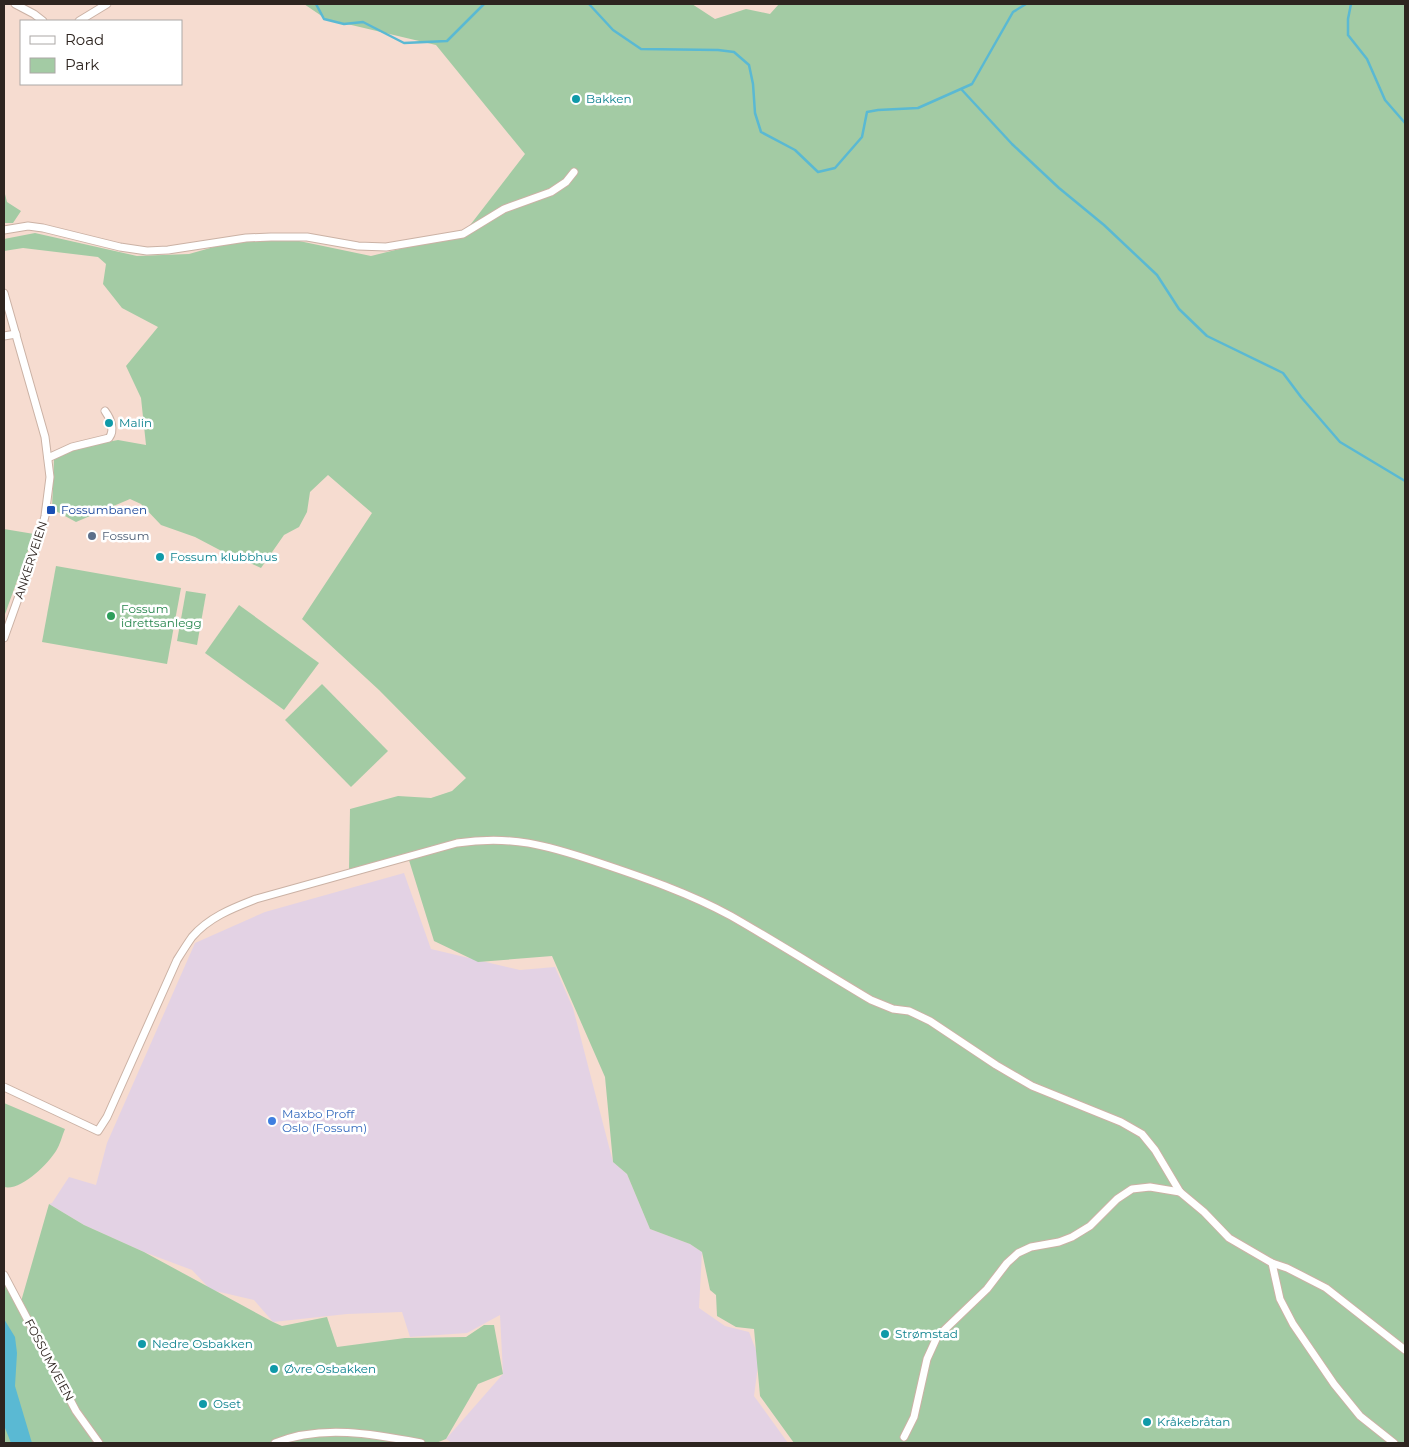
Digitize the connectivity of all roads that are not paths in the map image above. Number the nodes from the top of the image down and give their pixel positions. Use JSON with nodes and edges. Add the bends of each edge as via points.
{"nodes":[{"id":1,"x":15,"y":4,"type":"edge"},
{"id":2,"x":107,"y":4,"type":"edge"},
{"id":3,"x":41,"y":20,"type":"edge"},
{"id":4,"x":81,"y":20,"type":"edge"},
{"id":5,"x":574,"y":172,"type":"dead end"},
{"id":6,"x":4,"y":230,"type":"edge"},
{"id":7,"x":4,"y":293,"type":"edge"},
{"id":8,"x":5,"y":302,"type":"edge"},
{"id":9,"x":16,"y":334,"type":"junction"},
{"id":10,"x":4,"y":336,"type":"edge"},
{"id":11,"x":105,"y":411,"type":"dead end"},
{"id":12,"x":48,"y":458,"type":"junction"},
{"id":13,"x":4,"y":638,"type":"edge"},
{"id":14,"x":4,"y":1087,"type":"edge"},
{"id":15,"x":1180,"y":1192,"type":"junction"},
{"id":16,"x":1272,"y":1264,"type":"junction"},
{"id":17,"x":4,"y":1275,"type":"edge"},
{"id":18,"x":1405,"y":1350,"type":"edge"},
{"id":19,"x":904,"y":1437,"type":"dead end"},
{"id":20,"x":99,"y":1443,"type":"edge"},
{"id":21,"x":275,"y":1443,"type":"edge"},
{"id":22,"x":422,"y":1443,"type":"edge"},
{"id":23,"x":1394,"y":1443,"type":"edge"}],
"edges":[{"from":1,"to":3,"type":"street"},
{"from":2,"to":4,"type":"street"},
{"from":5,"to":6,"type":"street","via":[[551,192],[504,209],[463,234],[386,246],[271,236],[147,251],[44,228],[28,226]]},
{"from":7,"to":8,"type":"street","name":"ANKERVEIEN"},
{"from":8,"to":9,"type":"street","name":"ANKERVEIEN"},
{"from":9,"to":10,"type":"street"},
{"from":9,"to":12,"type":"street","name":"ANKERVEIEN"},
{"from":11,"to":12,"type":"street","via":[[112,428],[109,438],[72,447]]},
{"from":12,"to":13,"type":"street","name":"ANKERVEIEN","via":[[46,516]]},
{"from":14,"to":15,"type":"street","via":[[98,1131],[177,960],[192,937],[208,922],[256,899],[456,843],[520,841],[554,848],[619,869],[693,898],[730,916],[871,1000],[930,1021],[1032,1086],[1122,1122],[1142,1134]]},
{"from":15,"to":16,"type":"street","via":[[1229,1238]]},
{"from":15,"to":19,"type":"street","via":[[1150,1187],[1132,1189],[1081,1232],[1059,1242],[1031,1247],[1006,1263],[986,1289],[937,1336],[927,1359],[914,1417]]},
{"from":16,"to":18,"type":"street","via":[[1326,1288]]},
{"from":16,"to":23,"type":"street","via":[[1280,1299],[1293,1324],[1360,1416]]},
{"from":17,"to":20,"type":"street","name":"FOSSUMVEIEN","via":[[76,1411]]},
{"from":21,"to":22,"type":"street","via":[[290,1437],[352,1432]]}]}
